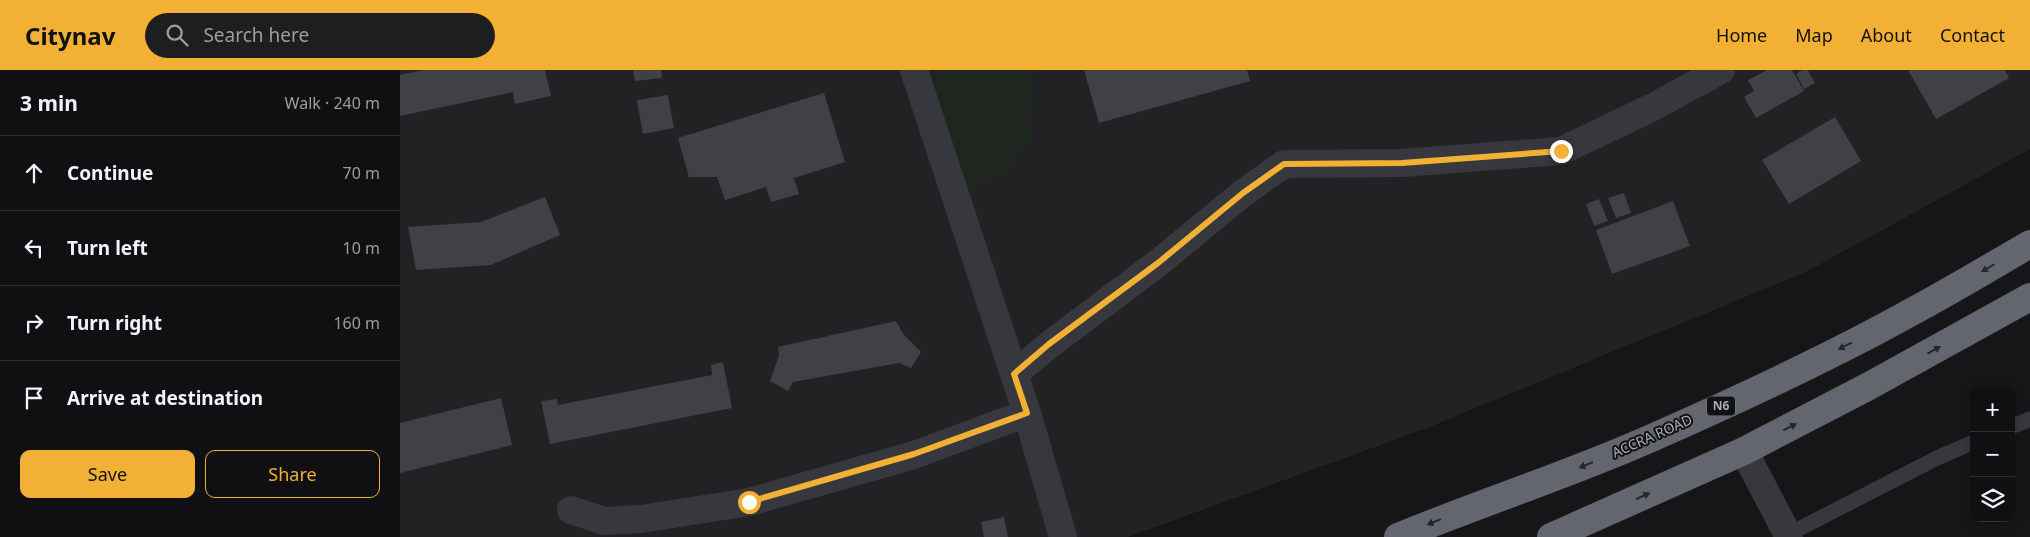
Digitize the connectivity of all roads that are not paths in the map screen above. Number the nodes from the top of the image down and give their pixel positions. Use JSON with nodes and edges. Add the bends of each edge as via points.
{"nodes":[{"id":1,"x":914,"y":70,"type":"edge"},
{"id":2,"x":1721,"y":70,"type":"edge"},
{"id":3,"x":2030,"y":244,"type":"edge"},
{"id":4,"x":2030,"y":297,"type":"edge"},
{"id":5,"x":1014,"y":374,"type":"junction"},
{"id":6,"x":1027,"y":413,"type":"junction"},
{"id":7,"x":2030,"y":419,"type":"edge"},
{"id":8,"x":2015,"y":425,"type":"edge"},
{"id":9,"x":1970,"y":444,"type":"edge"},
{"id":10,"x":1744,"y":451,"type":"junction"},
{"id":11,"x":571,"y":510,"type":"dead end"},
{"id":12,"x":1788,"y":536,"type":"edge"},
{"id":13,"x":1063,"y":537,"type":"edge"},
{"id":14,"x":1398,"y":537,"type":"edge"},
{"id":15,"x":1551,"y":537,"type":"edge"}],
"edges":[{"from":1,"to":5,"type":"street"},
{"from":2,"to":5,"type":"street","via":[[1561,151],[1402,163],[1284,164]]},
{"from":3,"to":14,"type":"highway","name":"ACCRA ROAD","number":"N6","one_way":true,"via":[[1823,358],[1646,440]]},
{"from":10,"to":4,"type":"highway","one_way":true},
{"from":5,"to":6,"type":"street"},
{"from":6,"to":11,"type":"street","via":[[914,454],[749,502],[641,519],[604,521]]},
{"from":6,"to":13,"type":"street"},
{"from":7,"to":8,"type":"lane"},
{"from":9,"to":12,"type":"lane"},
{"from":10,"to":12,"type":"street"},
{"from":15,"to":10,"type":"highway","one_way":true}]}
